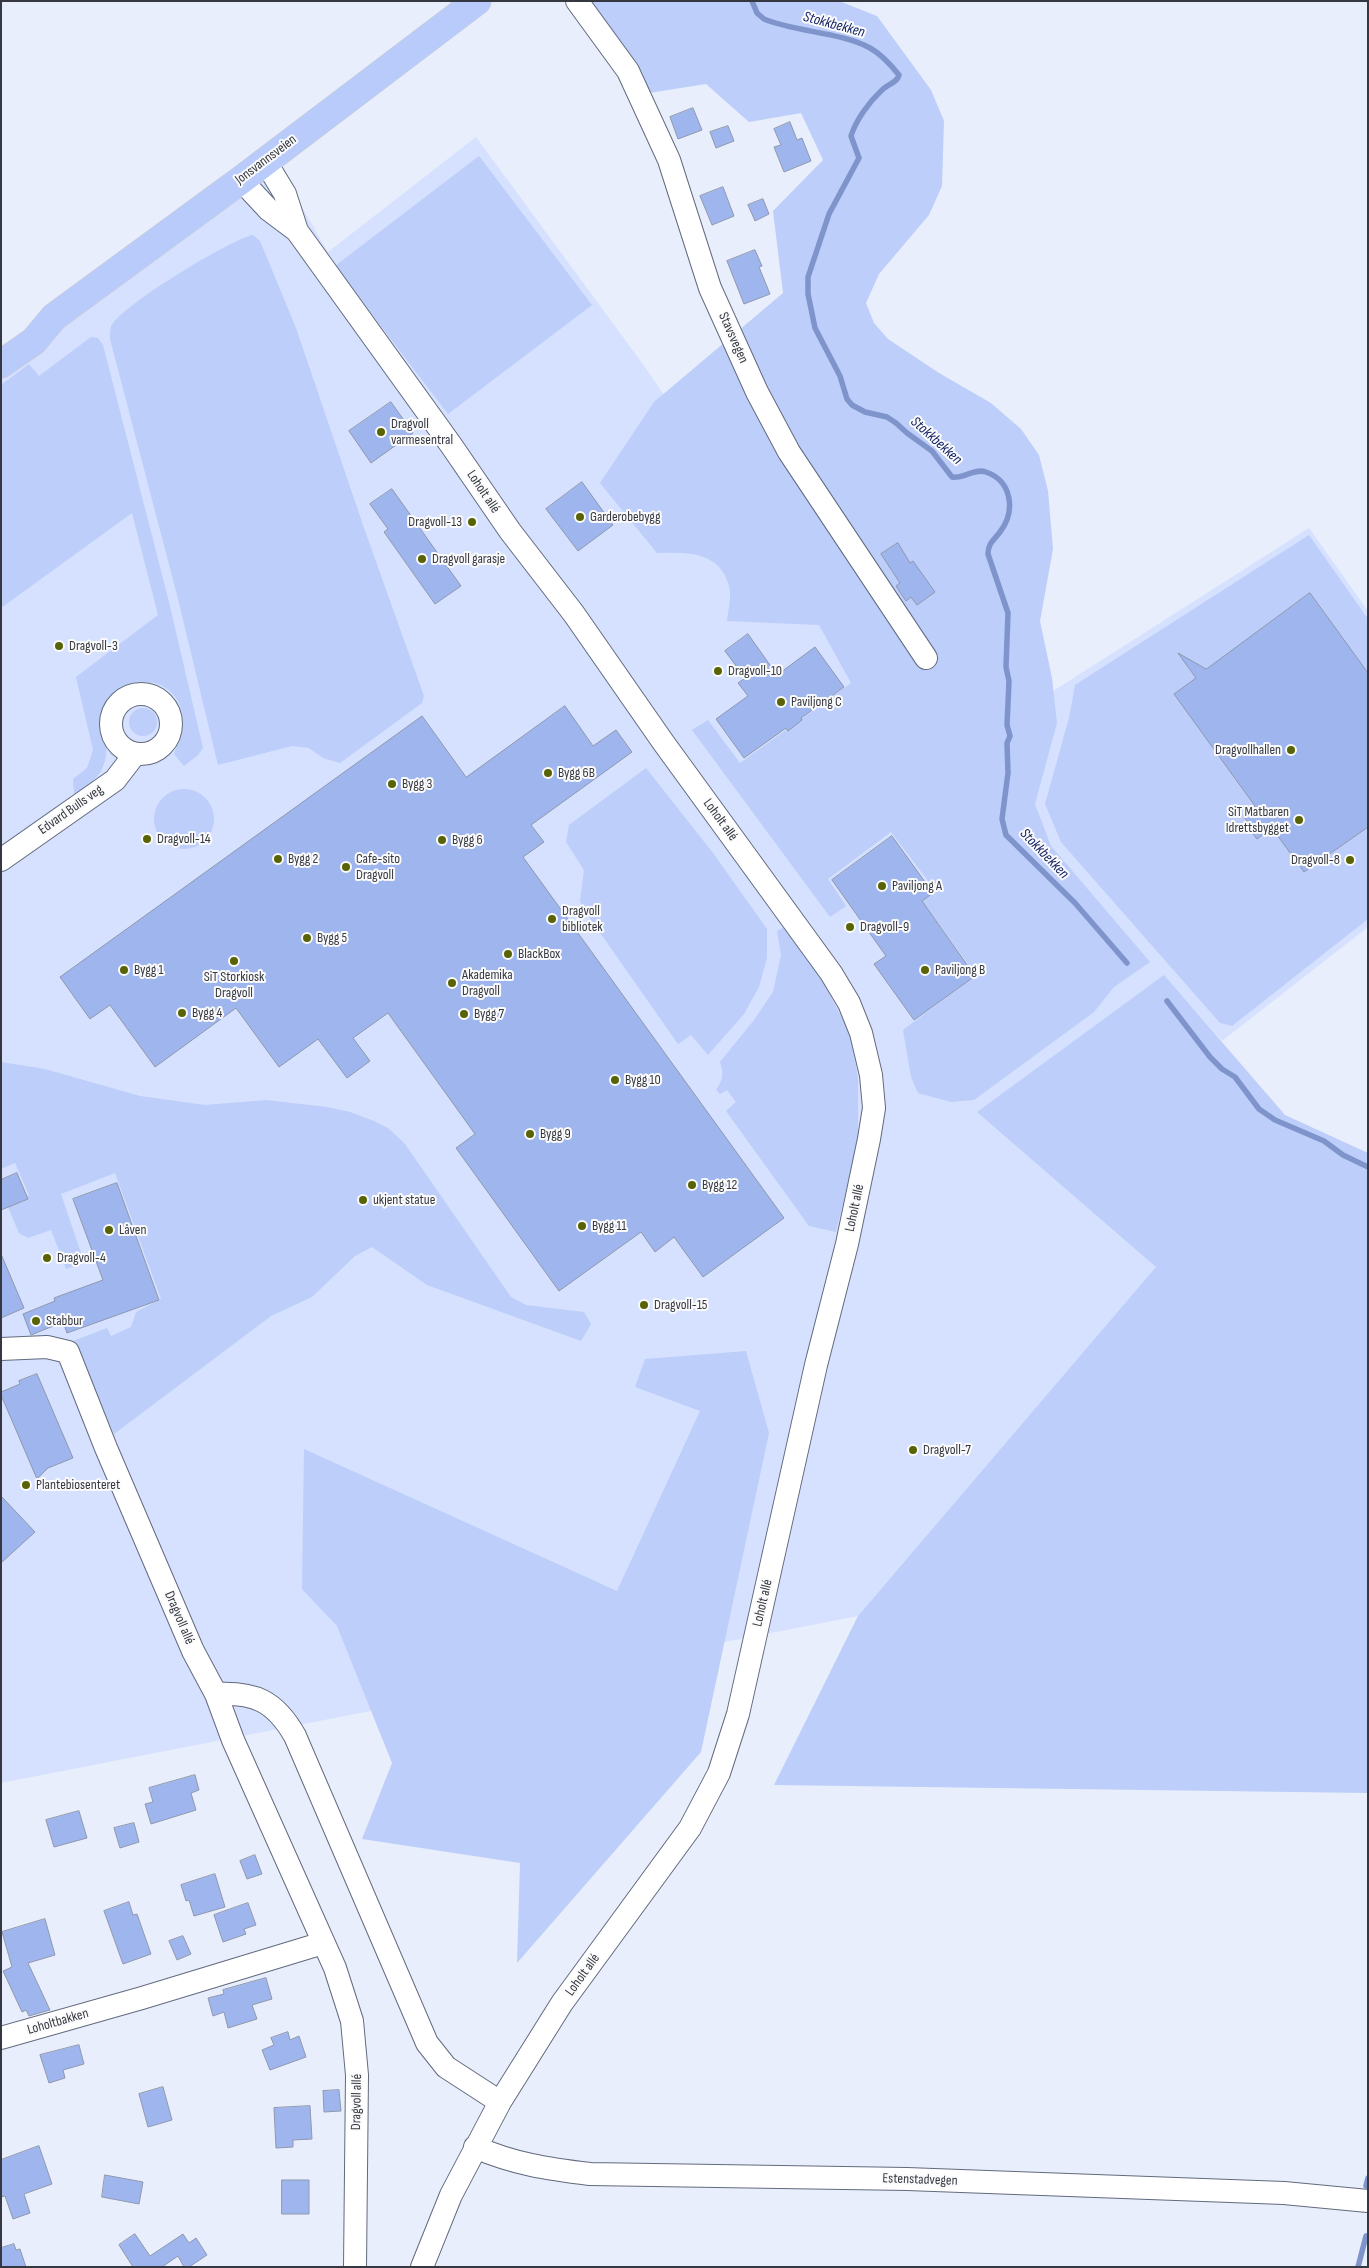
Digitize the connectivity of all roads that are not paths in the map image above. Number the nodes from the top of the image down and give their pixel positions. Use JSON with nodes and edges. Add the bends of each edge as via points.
{"nodes":[{"id":1,"x":476,"y":1,"type":"edge"},
{"id":2,"x":577,"y":1,"type":"edge"},
{"id":3,"x":265,"y":161,"type":"junction"},
{"id":4,"x":241,"y":180,"type":"junction"},
{"id":5,"x":297,"y":231,"type":"junction"},
{"id":6,"x":54,"y":317,"type":"junction"},
{"id":7,"x":1,"y":345,"type":"edge"},
{"id":8,"x":1,"y":364,"type":"edge"},
{"id":9,"x":926,"y":658,"type":"dead end"},
{"id":10,"x":135,"y":754,"type":"dead end"},
{"id":11,"x":1,"y":860,"type":"edge"},
{"id":12,"x":1,"y":1349,"type":"edge"},
{"id":13,"x":216,"y":1694,"type":"junction"},
{"id":14,"x":323,"y":1943,"type":"junction"},
{"id":15,"x":1,"y":2038,"type":"edge"},
{"id":16,"x":500,"y":2102,"type":"junction"},
{"id":17,"x":475,"y":2147,"type":"junction"},
{"id":18,"x":1368,"y":2201,"type":"edge"},
{"id":19,"x":355,"y":2267,"type":"edge"},
{"id":20,"x":422,"y":2267,"type":"edge"}],
"edges":[{"from":1,"to":3,"type":"main road","name":"Jonsvannsveien"},
{"from":2,"to":9,"type":"street","name":"Stavsvegen","via":[[628,70],[665,151],[710,288],[757,392],[789,452]]},
{"from":3,"to":4,"type":"main road","name":"Jonsvannsveien"},
{"from":3,"to":5,"type":"street","name":"Loholt allé","via":[[285,194]]},
{"from":4,"to":5,"type":"street","name":"Loholt allé","via":[[269,210]]},
{"from":4,"to":6,"type":"main road","name":"Jonsvannsveien"},
{"from":5,"to":16,"type":"street","name":"Loholt allé","via":[[831,973],[855,1017],[871,1075],[874,1108],[870,1138],[847,1244],[816,1365],[738,1714],[719,1773],[690,1828],[562,2003]]},
{"from":6,"to":7,"type":"main road","name":"Jonsvannsveien","via":[[26,327]]},
{"from":6,"to":8,"type":"main road","name":"Jonsvannsveien","via":[[34,341]]},
{"from":10,"to":11,"type":"street","name":"Edvard Bulls veg","via":[[115,780]]},
{"from":12,"to":13,"type":"street","name":"Dragvoll allé","via":[[47,1346],[68,1352],[189,1642]]},
{"from":13,"to":14,"type":"street","name":"Dragvoll allé","via":[[233,1740]]},
{"from":13,"to":16,"type":"street","via":[[234,1693],[265,1702],[289,1726],[427,2043],[446,2067]]},
{"from":14,"to":15,"type":"street","name":"Loholtbakken"},
{"from":14,"to":19,"type":"street","name":"Dragvoll allé","via":[[344,1995],[356,2047]]},
{"from":16,"to":17,"type":"street","name":"Loholt allé"},
{"from":17,"to":18,"type":"street","name":"Estenstadvegen","via":[[539,2168],[590,2174],[906,2179],[1292,2194]]},
{"from":17,"to":20,"type":"street","name":"Loholt allé","via":[[451,2195]]}]}
